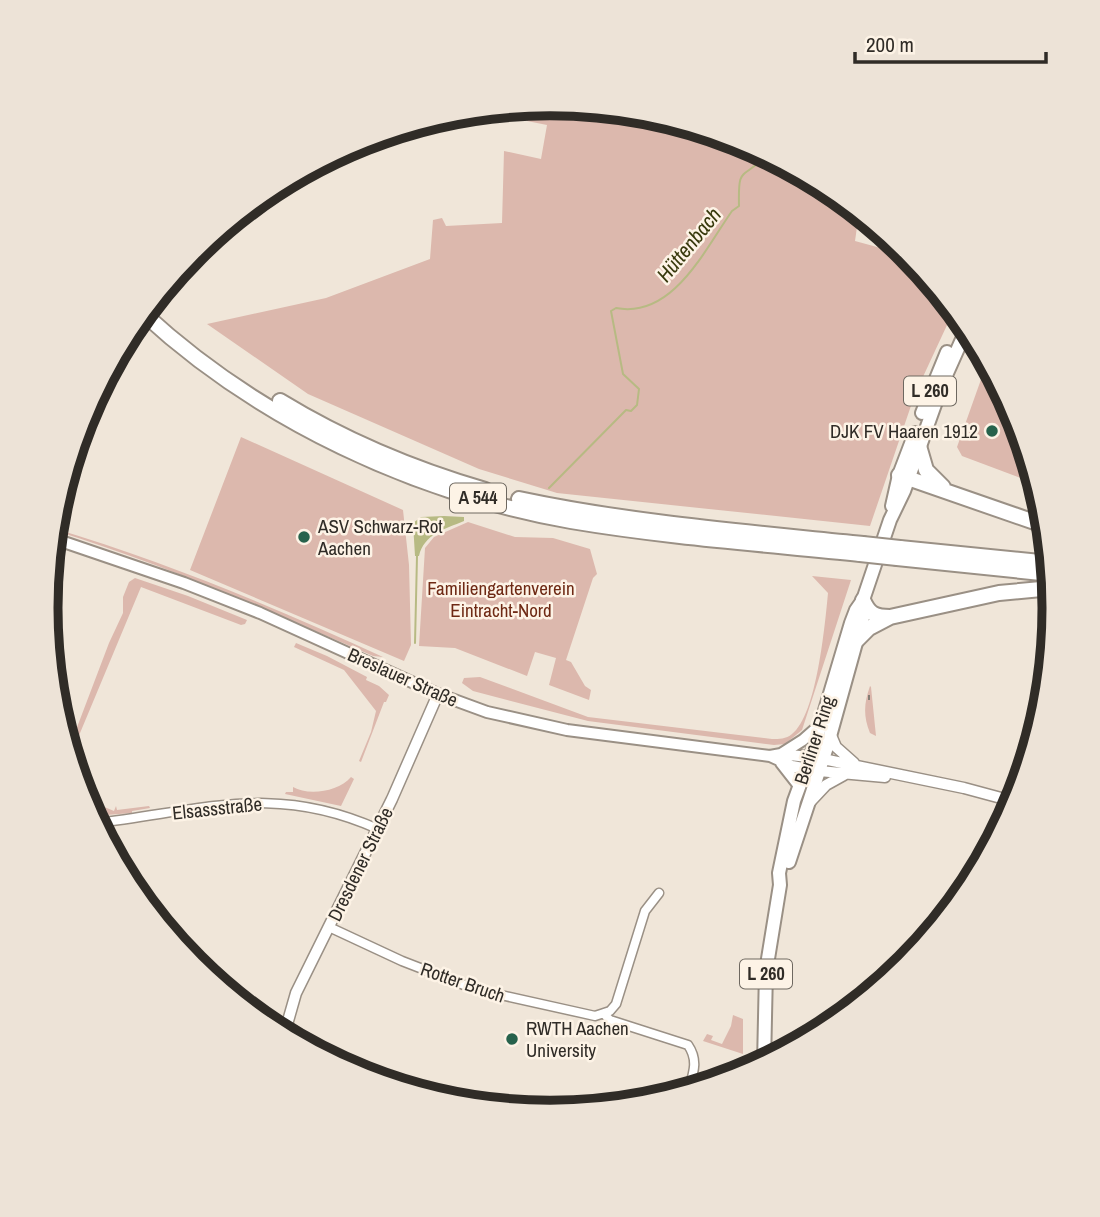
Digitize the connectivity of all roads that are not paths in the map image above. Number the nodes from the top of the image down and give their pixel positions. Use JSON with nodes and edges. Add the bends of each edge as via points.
{"nodes":[{"id":1,"x":157,"y":312,"type":"edge"},
{"id":2,"x":151,"y":320,"type":"edge"},
{"id":3,"x":956,"y":331,"type":"edge"},
{"id":4,"x":962,"y":340,"type":"edge"},
{"id":5,"x":919,"y":446,"type":"junction"},
{"id":6,"x":904,"y":476,"type":"junction"},
{"id":7,"x":947,"y":490,"type":"junction"},
{"id":8,"x":1035,"y":522,"type":"edge"},
{"id":9,"x":62,"y":542,"type":"edge"},
{"id":10,"x":861,"y":549,"type":"junction"},
{"id":11,"x":899,"y":553,"type":"junction"},
{"id":12,"x":1040,"y":562,"type":"edge"},
{"id":13,"x":1041,"y":573,"type":"edge"},
{"id":14,"x":1041,"y":589,"type":"edge"},
{"id":15,"x":863,"y":600,"type":"junction"},
{"id":16,"x":890,"y":617,"type":"junction"},
{"id":17,"x":857,"y":640,"type":"junction"},
{"id":18,"x":438,"y":694,"type":"junction"},
{"id":19,"x":825,"y":729,"type":"junction"},
{"id":20,"x":777,"y":757,"type":"junction"},
{"id":21,"x":814,"y":764,"type":"junction"},
{"id":22,"x":858,"y":765,"type":"junction"},
{"id":23,"x":845,"y":774,"type":"junction"},
{"id":24,"x":918,"y":779,"type":"junction"},
{"id":25,"x":799,"y":786,"type":"junction"},
{"id":26,"x":1004,"y":799,"type":"edge"},
{"id":27,"x":805,"y":808,"type":"junction"},
{"id":28,"x":107,"y":821,"type":"edge"},
{"id":29,"x":378,"y":829,"type":"junction"},
{"id":30,"x":780,"y":885,"type":"junction"},
{"id":31,"x":659,"y":893,"type":"dead end"},
{"id":32,"x":329,"y":927,"type":"junction"},
{"id":33,"x":604,"y":1014,"type":"junction"},
{"id":34,"x":287,"y":1024,"type":"edge"},
{"id":35,"x":764,"y":1052,"type":"edge"},
{"id":36,"x":691,"y":1080,"type":"edge"}],
"edges":[{"from":1,"to":10,"type":"highway","number":"A 544","via":[[204,351],[296,411],[340,435],[446,478],[573,510]]},
{"from":2,"to":10,"type":"highway","number":"A 544","via":[[247,393],[292,420],[336,444],[441,488],[570,520]]},
{"from":3,"to":6,"type":"main road","name":"Berliner Ring","number":"L 260","via":[[935,377]]},
{"from":4,"to":5,"type":"main road","name":"Berliner Ring","number":"L 260"},
{"from":5,"to":6,"type":"main road","name":"Berliner Ring","number":"L 260"},
{"from":5,"to":7,"type":"highway","via":[[926,470]]},
{"from":6,"to":7,"type":"highway"},
{"from":6,"to":15,"type":"main road","name":"Berliner Ring","number":"L 260"},
{"from":7,"to":8,"type":"highway"},
{"from":9,"to":18,"type":"main road","name":"Breslauer Straße","via":[[251,610]]},
{"from":10,"to":11,"type":"highway","number":"A 544","bridge":true},
{"from":11,"to":12,"type":"highway","number":"A 544"},
{"from":11,"to":13,"type":"highway","number":"A 544"},
{"from":14,"to":16,"type":"highway","via":[[999,593]]},
{"from":15,"to":16,"type":"highway","via":[[877,617]]},
{"from":15,"to":17,"type":"main road","name":"Berliner Ring","number":"L 260"},
{"from":15,"to":19,"type":"main road","name":"Berliner Ring","number":"L 260","via":[[851,623]]},
{"from":16,"to":17,"type":"highway"},
{"from":17,"to":19,"type":"main road","name":"Berliner Ring","number":"L 260"},
{"from":18,"to":20,"type":"main road","name":"Breslauer Straße","via":[[487,712],[567,730]]},
{"from":18,"to":29,"type":"street","name":"Dresdener Straße"},
{"from":19,"to":20,"type":"main road"},
{"from":19,"to":21,"type":"main road","name":"Berliner Ring","number":"L 260"},
{"from":19,"to":22,"type":"street","via":[[838,750]]},
{"from":20,"to":21,"type":"main road","name":"Breslauer Straße"},
{"from":20,"to":25,"type":"main road"},
{"from":21,"to":22,"type":"street"},
{"from":21,"to":23,"type":"street"},
{"from":21,"to":25,"type":"main road","name":"Berliner Ring","number":"L 260"},
{"from":21,"to":27,"type":"main road","name":"Berliner Ring","number":"L 260"},
{"from":22,"to":24,"type":"street"},
{"from":23,"to":24,"type":"street"},
{"from":23,"to":27,"type":"street"},
{"from":24,"to":26,"type":"street"},
{"from":25,"to":30,"type":"main road","name":"Berliner Ring","number":"L 260"},
{"from":27,"to":30,"type":"main road","name":"Berliner Ring","number":"L 260"},
{"from":28,"to":29,"type":"street","name":"Elsassstraße","via":[[258,802],[314,807]]},
{"from":29,"to":32,"type":"street","name":"Dresdener Straße"},
{"from":30,"to":35,"type":"main road","name":"Berliner Ring","number":"L 260","via":[[766,971]]},
{"from":31,"to":33,"type":"street","via":[[645,911],[616,1004]]},
{"from":32,"to":33,"type":"street","name":"Rotter Bruch","via":[[464,985],[580,1013]]},
{"from":32,"to":34,"type":"street","name":"Dresdener Straße","via":[[296,993]]},
{"from":33,"to":36,"type":"street","name":"Rotter Bruch","via":[[610,1020],[688,1045],[695,1062]]}]}
